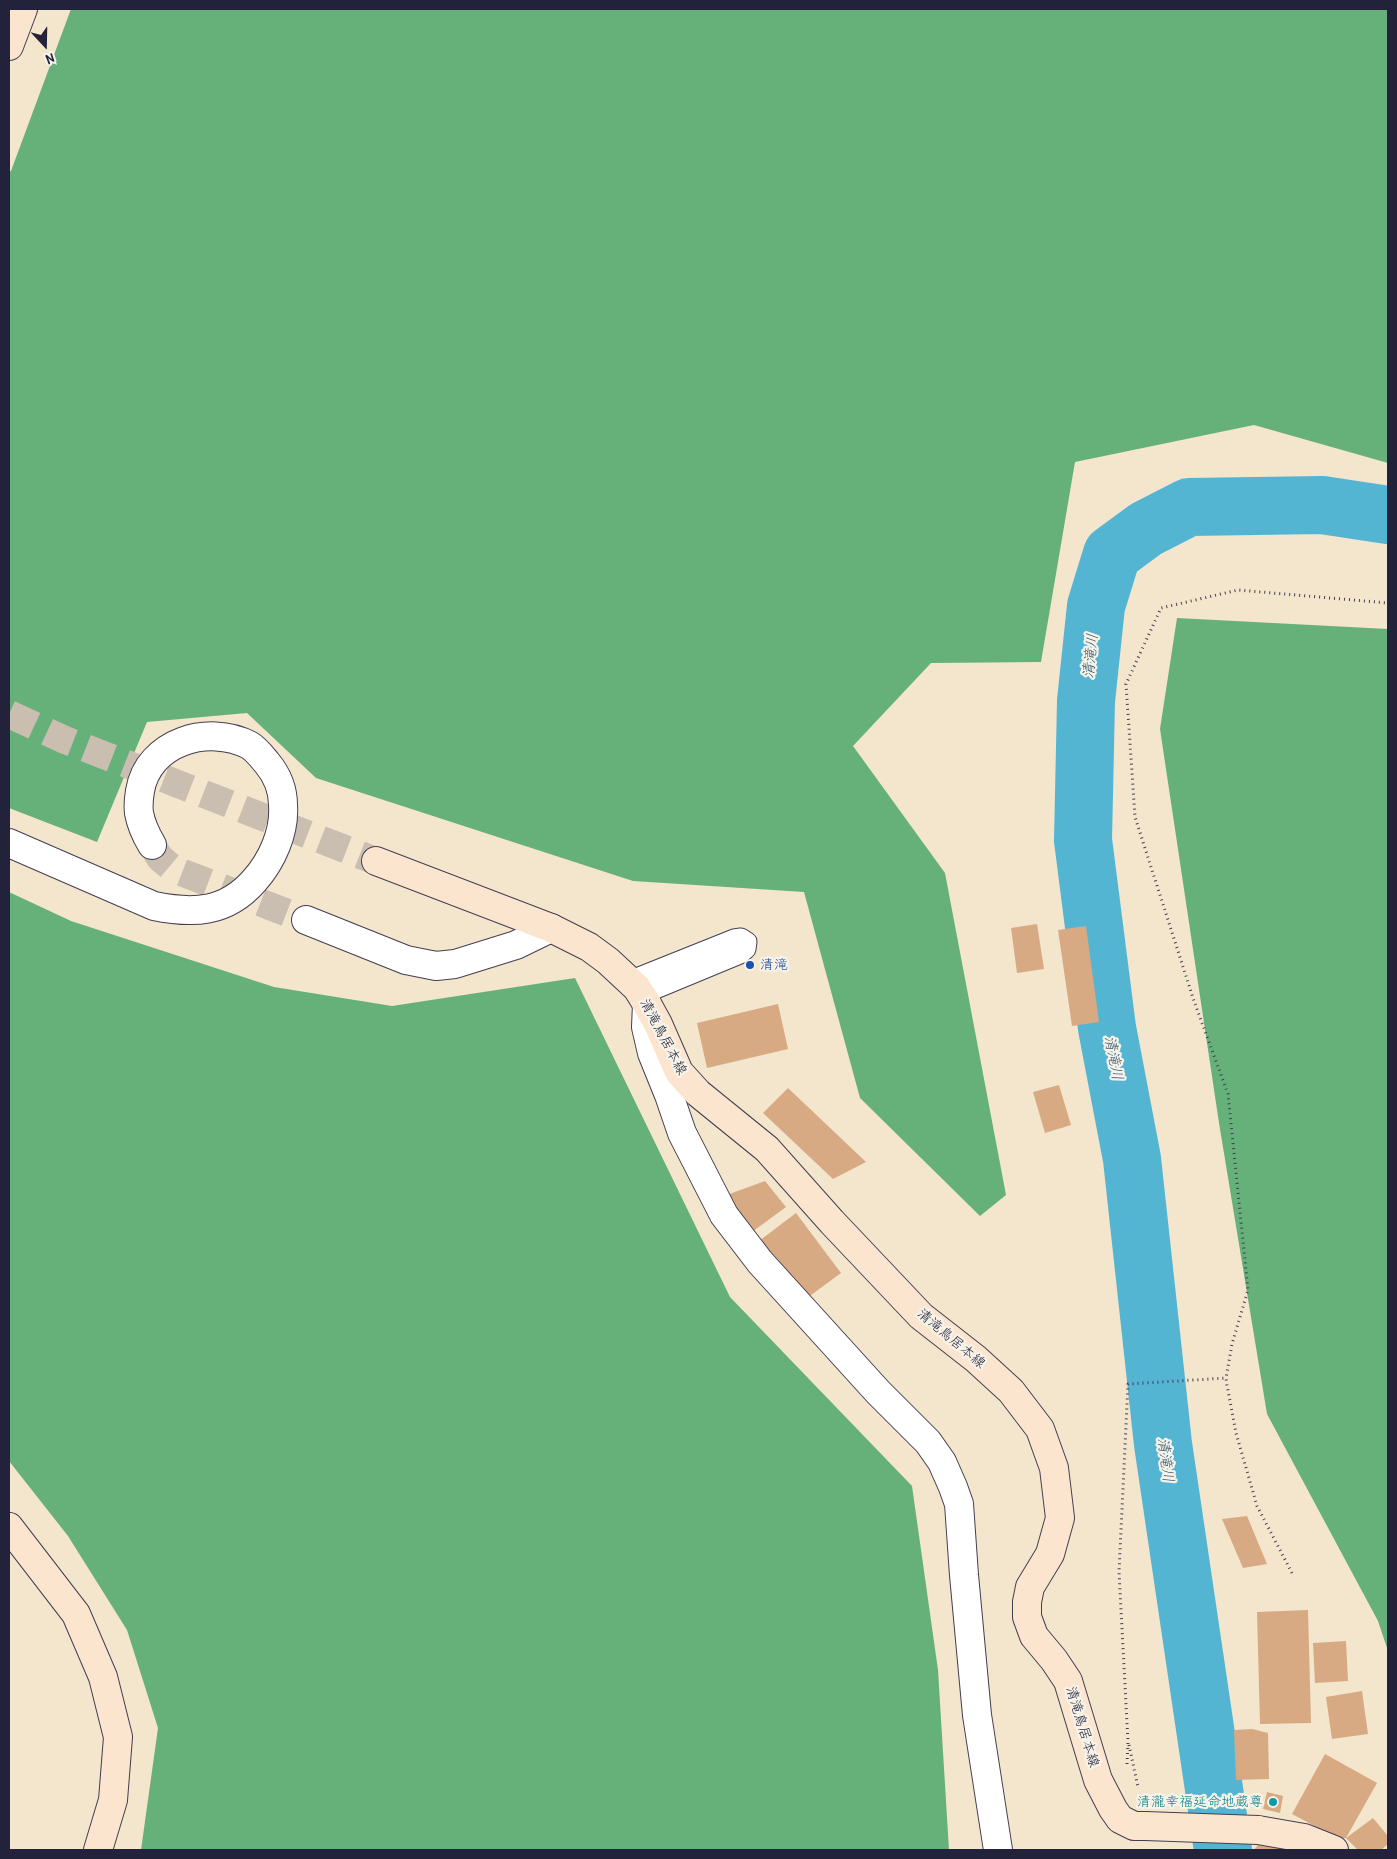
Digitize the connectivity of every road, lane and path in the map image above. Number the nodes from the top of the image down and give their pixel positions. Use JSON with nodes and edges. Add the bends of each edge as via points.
{"nodes":[{"id":1,"x":23,"y":9,"type":"edge"},
{"id":2,"x":9,"y":46,"type":"edge"},
{"id":3,"x":1388,"y":602,"type":"edge"},
{"id":4,"x":9,"y":842,"type":"edge"},
{"id":5,"x":152,"y":844,"type":"tunnel mouth"},
{"id":6,"x":376,"y":861,"type":"tunnel mouth"},
{"id":7,"x":306,"y":920,"type":"tunnel mouth"},
{"id":8,"x":551,"y":928,"type":"junction"},
{"id":9,"x":639,"y":994,"type":"junction"},
{"id":10,"x":1226,"y":1378,"type":"junction"},
{"id":11,"x":9,"y":1527,"type":"edge"},
{"id":12,"x":1292,"y":1573,"type":"dead end"},
{"id":13,"x":1126,"y":1760,"type":"dead end"},
{"id":14,"x":98,"y":1850,"type":"edge"},
{"id":15,"x":998,"y":1850,"type":"edge"},
{"id":16,"x":1334,"y":1850,"type":"edge"}],
"edges":[{"from":1,"to":2,"type":"main road"},
{"from":3,"to":10,"type":"path","via":[[1238,590],[1162,608],[1126,684],[1135,817],[1194,1001],[1228,1094],[1248,1290]]},
{"from":4,"to":5,"type":"street","via":[[154,906],[194,911],[215,907],[248,888],[274,851],[284,820],[282,793],[271,767],[250,745],[218,737],[188,739],[159,754],[141,782],[139,795],[138,812],[144,832]]},
{"from":6,"to":8,"type":"main road","name":"清滝鳥居本線"},
{"from":7,"to":8,"type":"street","via":[[406,960],[436,966],[455,964],[516,945]]},
{"from":8,"to":9,"type":"main road","name":"清滝鳥居本線","via":[[589,947]]},
{"from":9,"to":9,"type":"lane","via":[[734,939],[742,938],[747,942],[746,949],[740,954]]},
{"from":9,"to":15,"type":"street","via":[[652,1052],[682,1133],[724,1216],[767,1269],[878,1392],[928,1442],[942,1462],[953,1487],[959,1504],[978,1715]]},
{"from":9,"to":16,"type":"main road","name":"清滝鳥居本線","bridge":true,"via":[[658,1024],[678,1072],[698,1093],[767,1149],[921,1316],[1011,1391],[1040,1429],[1054,1468],[1060,1518],[1050,1554],[1030,1587],[1027,1617],[1034,1636],[1068,1681],[1098,1780],[1120,1819],[1134,1826],[1258,1830],[1304,1838]]},
{"from":10,"to":12,"type":"path","via":[[1236,1433],[1257,1506]]},
{"from":10,"to":13,"type":"path","via":[[1128,1384],[1119,1572],[1128,1742]]},
{"from":11,"to":14,"type":"main road","via":[[76,1614],[103,1677],[118,1737],[113,1800]]}]}
